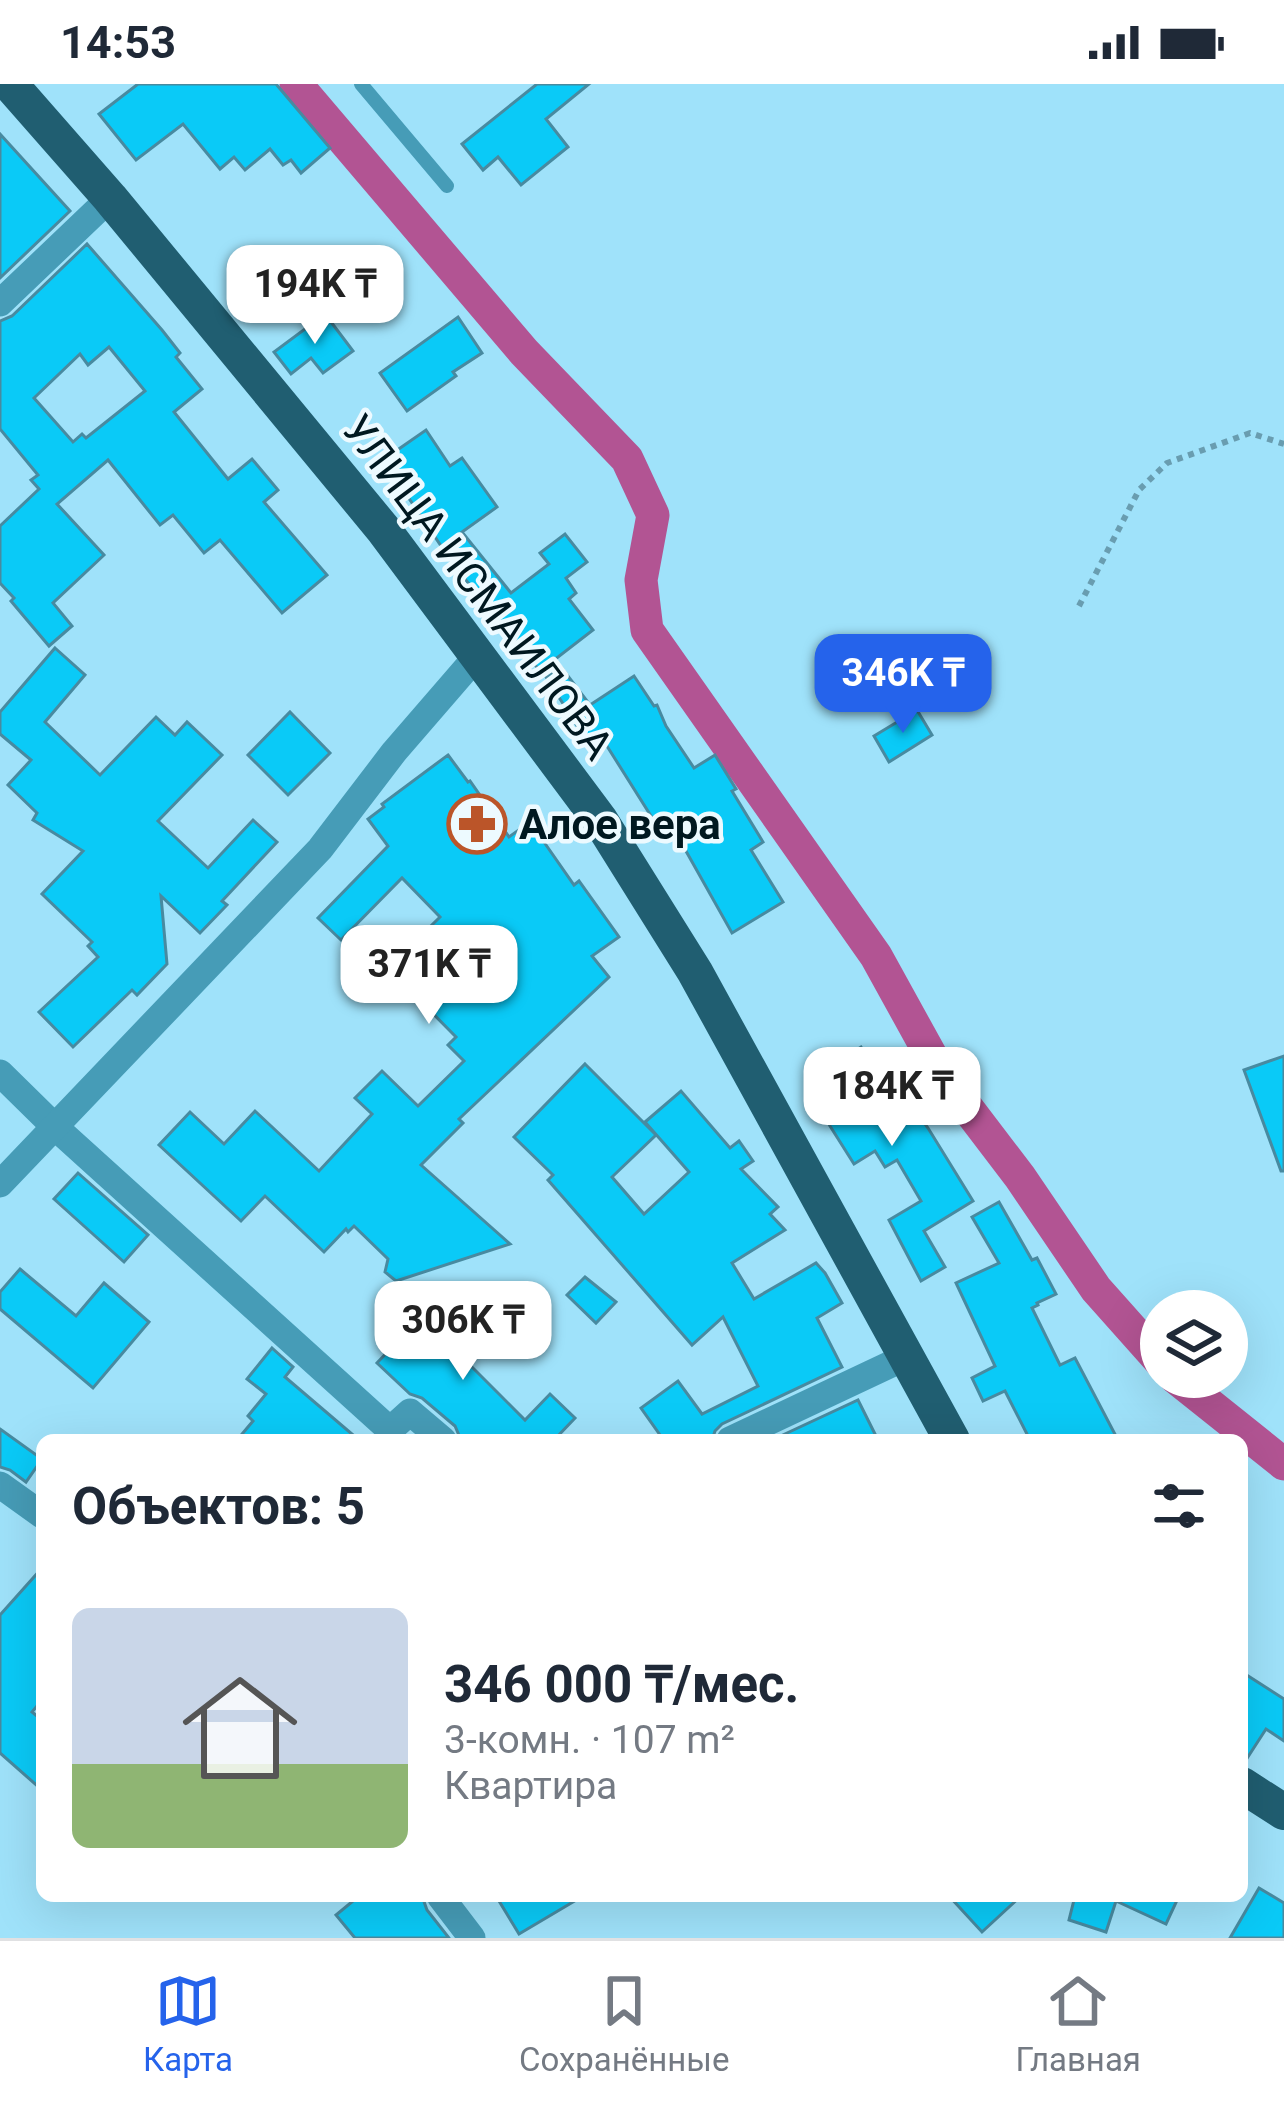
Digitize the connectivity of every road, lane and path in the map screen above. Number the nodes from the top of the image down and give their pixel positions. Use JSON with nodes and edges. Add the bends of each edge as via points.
{"nodes":[{"id":1,"x":10,"y":84,"type":"edge"},
{"id":2,"x":361,"y":84,"type":"edge"},
{"id":3,"x":447,"y":186,"type":"dead end"},
{"id":4,"x":110,"y":198,"type":"junction"},
{"id":5,"x":0,"y":303,"type":"edge"},
{"id":6,"x":1284,"y":443,"type":"edge"},
{"id":7,"x":1079,"y":607,"type":"dead end"},
{"id":8,"x":477,"y":656,"type":"junction"},
{"id":9,"x":0,"y":1073,"type":"edge"},
{"id":10,"x":55,"y":1127,"type":"junction"},
{"id":11,"x":0,"y":1184,"type":"edge"},
{"id":12,"x":907,"y":1357,"type":"junction"},
{"id":13,"x":436,"y":1434,"type":"edge"},
{"id":14,"x":743,"y":1434,"type":"edge"},
{"id":15,"x":949,"y":1434,"type":"edge"},
{"id":16,"x":0,"y":1485,"type":"edge"},
{"id":17,"x":36,"y":1511,"type":"edge"},
{"id":18,"x":1248,"y":1789,"type":"edge"},
{"id":19,"x":1284,"y":1812,"type":"edge"},
{"id":20,"x":445,"y":1902,"type":"edge"},
{"id":21,"x":472,"y":1938,"type":"edge"}],
"edges":[{"from":1,"to":4,"type":"main road","name":"УЛИЦА ИСМАИЛОВА"},
{"from":2,"to":3,"type":"lane"},
{"from":4,"to":5,"type":"street"},
{"from":4,"to":8,"type":"main road","name":"УЛИЦА ИСМАИЛОВА"},
{"from":6,"to":7,"type":"path","via":[[1250,433],[1167,463],[1139,490]]},
{"from":8,"to":10,"type":"street","via":[[320,849]]},
{"from":8,"to":12,"type":"main road","name":"УЛИЦА ИСМАИЛОВА","via":[[600,820],[695,972]]},
{"from":9,"to":10,"type":"street"},
{"from":10,"to":11,"type":"street"},
{"from":10,"to":13,"type":"street","via":[[390,1430],[410,1412]]},
{"from":12,"to":14,"type":"street"},
{"from":12,"to":15,"type":"main road","name":"УЛИЦА ИСМАИЛОВА"},
{"from":16,"to":17,"type":"street"},
{"from":18,"to":19,"type":"main road"},
{"from":20,"to":21,"type":"street"}]}
